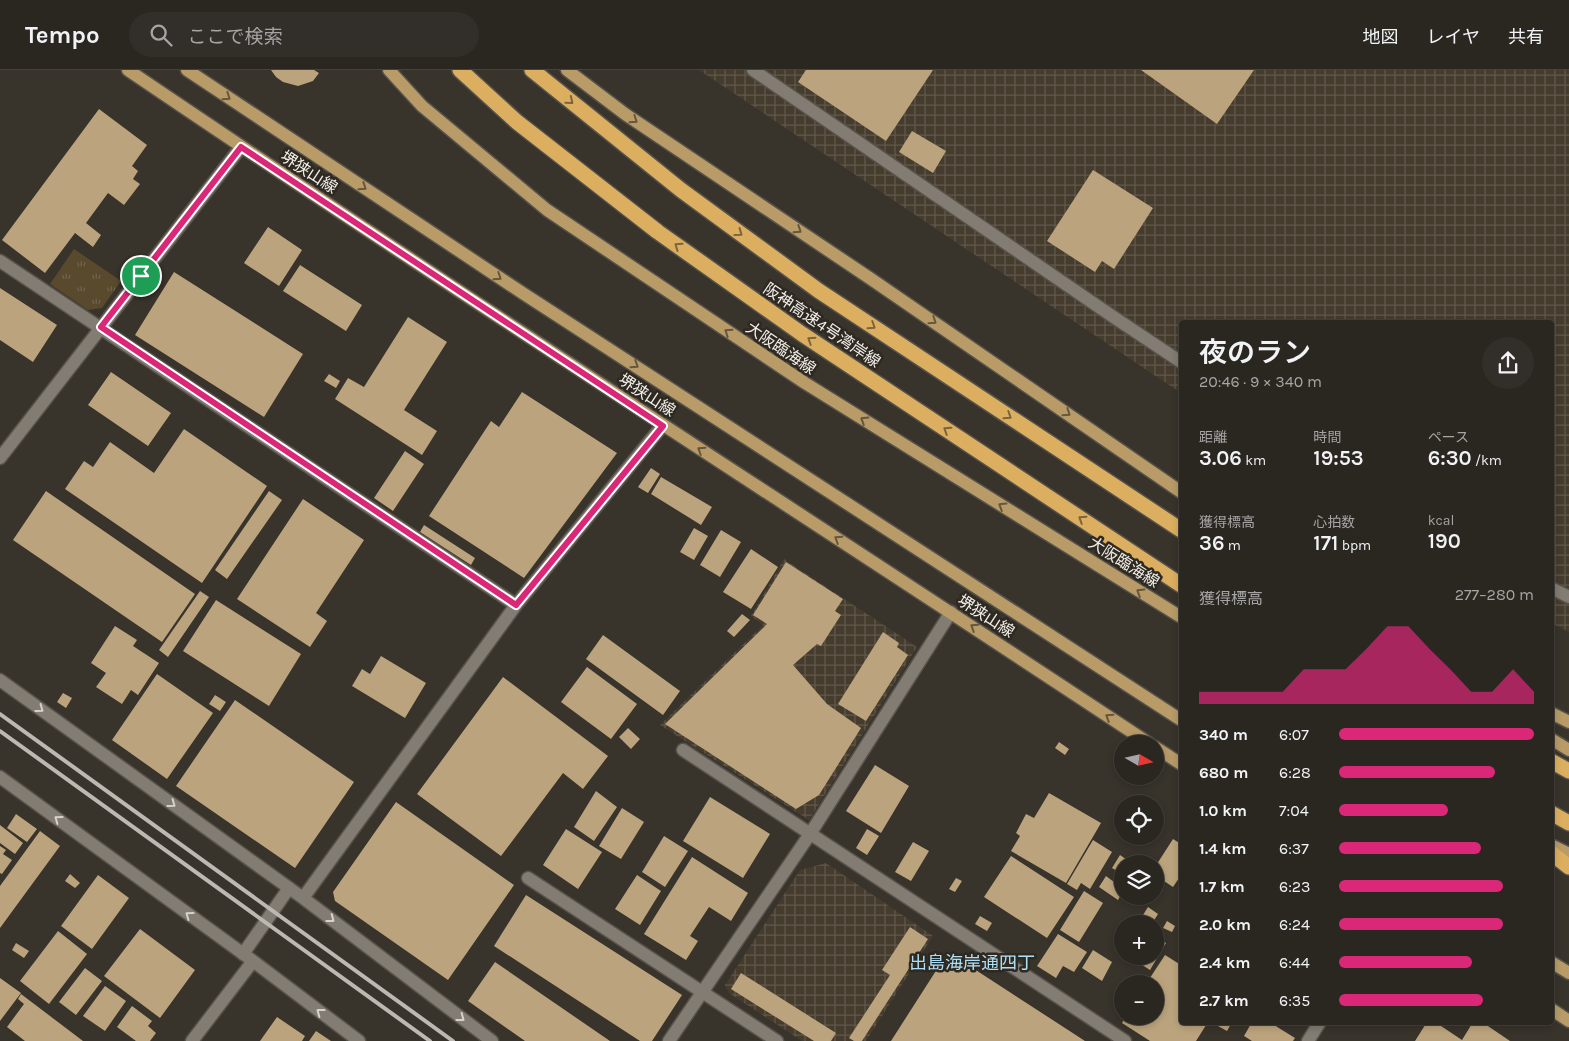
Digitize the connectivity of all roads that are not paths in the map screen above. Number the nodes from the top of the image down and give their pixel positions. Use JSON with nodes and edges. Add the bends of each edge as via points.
{"nodes":[{"id":1,"x":128,"y":70,"type":"edge"},
{"id":2,"x":187,"y":70,"type":"edge"},
{"id":3,"x":388,"y":70,"type":"edge"},
{"id":4,"x":460,"y":70,"type":"edge"},
{"id":5,"x":532,"y":70,"type":"edge"},
{"id":6,"x":567,"y":70,"type":"edge"},
{"id":7,"x":753,"y":70,"type":"edge"},
{"id":8,"x":241,"y":147,"type":"junction"},
{"id":9,"x":0,"y":261,"type":"edge"},
{"id":10,"x":101,"y":327,"type":"junction"},
{"id":11,"x":1179,"y":361,"type":"edge"},
{"id":12,"x":663,"y":426,"type":"junction"},
{"id":13,"x":0,"y":458,"type":"edge"},
{"id":14,"x":1179,"y":491,"type":"edge"},
{"id":15,"x":1179,"y":529,"type":"edge"},
{"id":16,"x":1179,"y":584,"type":"edge"},
{"id":17,"x":1554,"y":590,"type":"edge"},
{"id":18,"x":1569,"y":597,"type":"edge"},
{"id":19,"x":516,"y":605,"type":"junction"},
{"id":20,"x":952,"y":612,"type":"junction"},
{"id":21,"x":1179,"y":616,"type":"edge"},
{"id":22,"x":0,"y":680,"type":"edge"},
{"id":23,"x":1554,"y":714,"type":"edge"},
{"id":24,"x":1179,"y":719,"type":"edge"},
{"id":25,"x":1569,"y":722,"type":"edge"},
{"id":26,"x":1136,"y":735,"type":"edge"},
{"id":27,"x":1554,"y":741,"type":"edge"},
{"id":28,"x":683,"y":750,"type":"dead end"},
{"id":29,"x":1569,"y":750,"type":"edge"},
{"id":30,"x":1164,"y":753,"type":"edge"},
{"id":31,"x":1179,"y":763,"type":"edge"},
{"id":32,"x":1554,"y":763,"type":"edge"},
{"id":33,"x":1569,"y":771,"type":"edge"},
{"id":34,"x":0,"y":777,"type":"edge"},
{"id":35,"x":1554,"y":815,"type":"edge"},
{"id":36,"x":1569,"y":823,"type":"edge"},
{"id":37,"x":810,"y":834,"type":"junction"},
{"id":38,"x":1554,"y":846,"type":"edge"},
{"id":39,"x":1569,"y":854,"type":"edge"},
{"id":40,"x":1554,"y":855,"type":"edge"},
{"id":41,"x":1569,"y":867,"type":"edge"},
{"id":42,"x":528,"y":878,"type":"dead end"},
{"id":43,"x":289,"y":888,"type":"junction"},
{"id":44,"x":303,"y":898,"type":"junction"},
{"id":45,"x":248,"y":957,"type":"junction"},
{"id":46,"x":1554,"y":964,"type":"edge"},
{"id":47,"x":1569,"y":973,"type":"edge"},
{"id":48,"x":703,"y":992,"type":"junction"},
{"id":49,"x":1554,"y":1011,"type":"edge"},
{"id":50,"x":1569,"y":1021,"type":"edge"},
{"id":51,"x":1318,"y":1025,"type":"edge"},
{"id":52,"x":192,"y":1041,"type":"edge"},
{"id":53,"x":359,"y":1041,"type":"edge"},
{"id":54,"x":492,"y":1041,"type":"edge"},
{"id":55,"x":669,"y":1041,"type":"edge"},
{"id":56,"x":777,"y":1041,"type":"edge"},
{"id":57,"x":1125,"y":1041,"type":"edge"},
{"id":58,"x":1308,"y":1041,"type":"edge"}],
"edges":[{"from":1,"to":8,"type":"main road","name":"堺狭山線"},
{"from":2,"to":24,"type":"main road","name":"堺狭山線","one_way":true,"via":[[524,294]]},
{"from":21,"to":3,"type":"main road","name":"大阪臨海線","one_way":true,"via":[[805,383],[547,210],[422,106]]},
{"from":16,"to":4,"type":"highway","name":"阪神高速4号湾岸線","one_way":true,"via":[[802,334],[658,232],[517,122]]},
{"from":5,"to":15,"type":"highway","name":"阪神高速4号湾岸線","one_way":true,"via":[[681,190],[819,291]]},
{"from":6,"to":14,"type":"main road","one_way":true,"via":[[625,114]]},
{"from":7,"to":11,"type":"street"},
{"from":8,"to":10,"type":"street"},
{"from":8,"to":12,"type":"main road","name":"堺狭山線"},
{"from":9,"to":10,"type":"street"},
{"from":10,"to":13,"type":"street"},
{"from":10,"to":19,"type":"street"},
{"from":12,"to":19,"type":"street"},
{"from":20,"to":12,"type":"main road","name":"堺狭山線","one_way":true},
{"from":17,"to":18,"type":"street"},
{"from":19,"to":44,"type":"street"},
{"from":26,"to":20,"type":"main road","name":"堺狭山線","one_way":true},
{"from":20,"to":37,"type":"street"},
{"from":22,"to":43,"type":"street","one_way":true},
{"from":23,"to":25,"type":"main road"},
{"from":27,"to":29,"type":"main road"},
{"from":28,"to":37,"type":"street"},
{"from":30,"to":31,"type":"main road"},
{"from":32,"to":33,"type":"highway"},
{"from":45,"to":34,"type":"street","one_way":true},
{"from":35,"to":36,"type":"highway"},
{"from":37,"to":48,"type":"street"},
{"from":37,"to":57,"type":"street"},
{"from":38,"to":39,"type":"main road"},
{"from":40,"to":41,"type":"highway"},
{"from":42,"to":48,"type":"street"},
{"from":43,"to":44,"type":"street"},
{"from":43,"to":45,"type":"street"},
{"from":44,"to":54,"type":"street","one_way":true},
{"from":45,"to":52,"type":"street"},
{"from":53,"to":45,"type":"street","one_way":true},
{"from":46,"to":47,"type":"main road"},
{"from":48,"to":55,"type":"street"},
{"from":48,"to":56,"type":"street"},
{"from":49,"to":50,"type":"main road"},
{"from":51,"to":58,"type":"street"}]}
